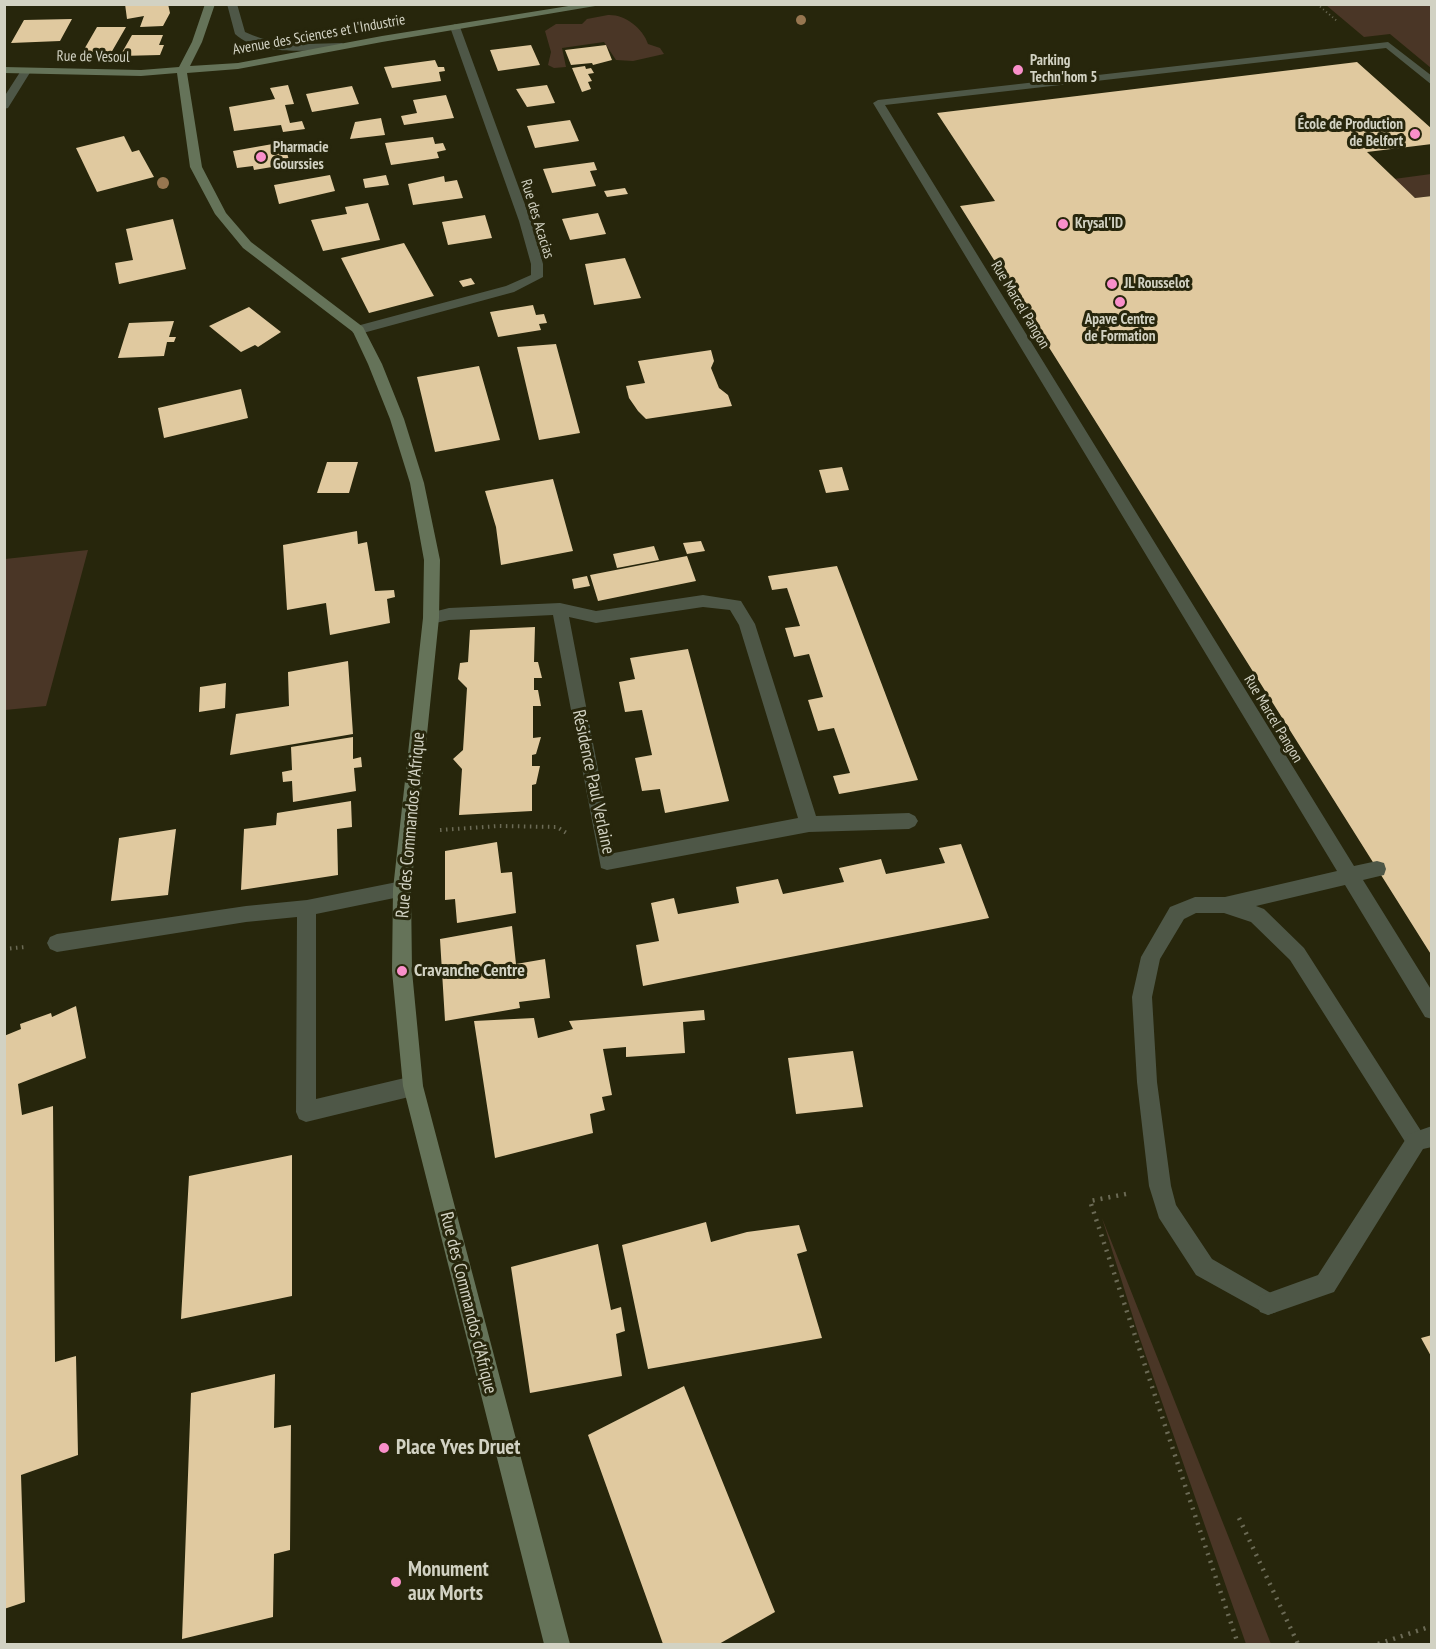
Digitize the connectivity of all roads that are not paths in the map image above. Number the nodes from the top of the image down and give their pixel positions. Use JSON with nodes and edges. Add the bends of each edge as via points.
{"nodes":[{"id":1,"x":210,"y":4,"type":"edge"},
{"id":2,"x":232,"y":4,"type":"edge"},
{"id":3,"x":603,"y":4,"type":"edge"},
{"id":4,"x":455,"y":27,"type":"junction"},
{"id":5,"x":342,"y":46,"type":"junction"},
{"id":6,"x":4,"y":70,"type":"edge"},
{"id":7,"x":26,"y":71,"type":"junction"},
{"id":8,"x":182,"y":71,"type":"junction"},
{"id":9,"x":1431,"y":82,"type":"edge"},
{"id":10,"x":4,"y":106,"type":"edge"},
{"id":11,"x":357,"y":330,"type":"junction"},
{"id":12,"x":560,"y":609,"type":"junction"},
{"id":13,"x":431,"y":618,"type":"junction"},
{"id":14,"x":909,"y":821,"type":"dead end"},
{"id":15,"x":809,"y":824,"type":"junction"},
{"id":16,"x":1377,"y":869,"type":"dead end"},
{"id":17,"x":1349,"y":876,"type":"junction"},
{"id":18,"x":402,"y":889,"type":"junction"},
{"id":19,"x":1224,"y":905,"type":"junction"},
{"id":20,"x":307,"y":908,"type":"junction"},
{"id":21,"x":57,"y":943,"type":"dead end"},
{"id":22,"x":1431,"y":1011,"type":"edge"},
{"id":23,"x":413,"y":1086,"type":"junction"},
{"id":24,"x":1424,"y":1139,"type":"edge"},
{"id":25,"x":557,"y":1644,"type":"edge"}],
"edges":[{"from":1,"to":8,"type":"main road"},
{"from":2,"to":5,"type":"street","via":[[240,34],[246,38],[279,46]]},
{"from":3,"to":4,"type":"main road","name":"Avenue des Sciences et l'Industrie"},
{"from":4,"to":5,"type":"main road","name":"Avenue des Sciences et l'Industrie"},
{"from":4,"to":11,"type":"street","name":"Rue des Acacias","via":[[525,221],[537,277],[510,289]]},
{"from":5,"to":8,"type":"main road","name":"Avenue des Sciences et l'Industrie","via":[[238,66]]},
{"from":6,"to":7,"type":"main road","name":"Rue de Vesoul"},
{"from":7,"to":8,"type":"main road","name":"Rue de Vesoul"},
{"from":7,"to":10,"type":"street"},
{"from":8,"to":11,"type":"main road","name":"Rue des Commandos d'Afrique","via":[[196,167],[220,214],[247,245]]},
{"from":9,"to":17,"type":"street","name":"Rue Marcel Pangon","via":[[1388,45],[878,103]]},
{"from":11,"to":13,"type":"main road","name":"Rue des Commandos d'Afrique","via":[[397,419],[417,483],[432,560]]},
{"from":12,"to":13,"type":"street"},
{"from":12,"to":15,"type":"street","via":[[596,617],[703,600],[735,605],[747,624]]},
{"from":12,"to":15,"type":"street","name":"Résidence Paul Verlaine","via":[[607,862]]},
{"from":13,"to":18,"type":"main road","name":"Rue des Commandos d'Afrique"},
{"from":14,"to":15,"type":"street","name":"Résidence Paul Verlaine"},
{"from":16,"to":17,"type":"street"},
{"from":17,"to":19,"type":"street"},
{"from":17,"to":22,"type":"street","name":"Rue Marcel Pangon"},
{"from":18,"to":20,"type":"street"},
{"from":18,"to":23,"type":"main road","name":"Rue des Commandos d'Afrique","via":[[402,971]]},
{"from":19,"to":24,"type":"street","via":[[1257,915],[1297,954]]},
{"from":19,"to":24,"type":"street","via":[[1195,904],[1177,913],[1151,957],[1142,997],[1152,1188],[1204,1267],[1268,1304],[1326,1284]]},
{"from":20,"to":21,"type":"street"},
{"from":20,"to":23,"type":"street","via":[[306,1112]]},
{"from":23,"to":25,"type":"main road","name":"Rue des Commandos d'Afrique"}]}
